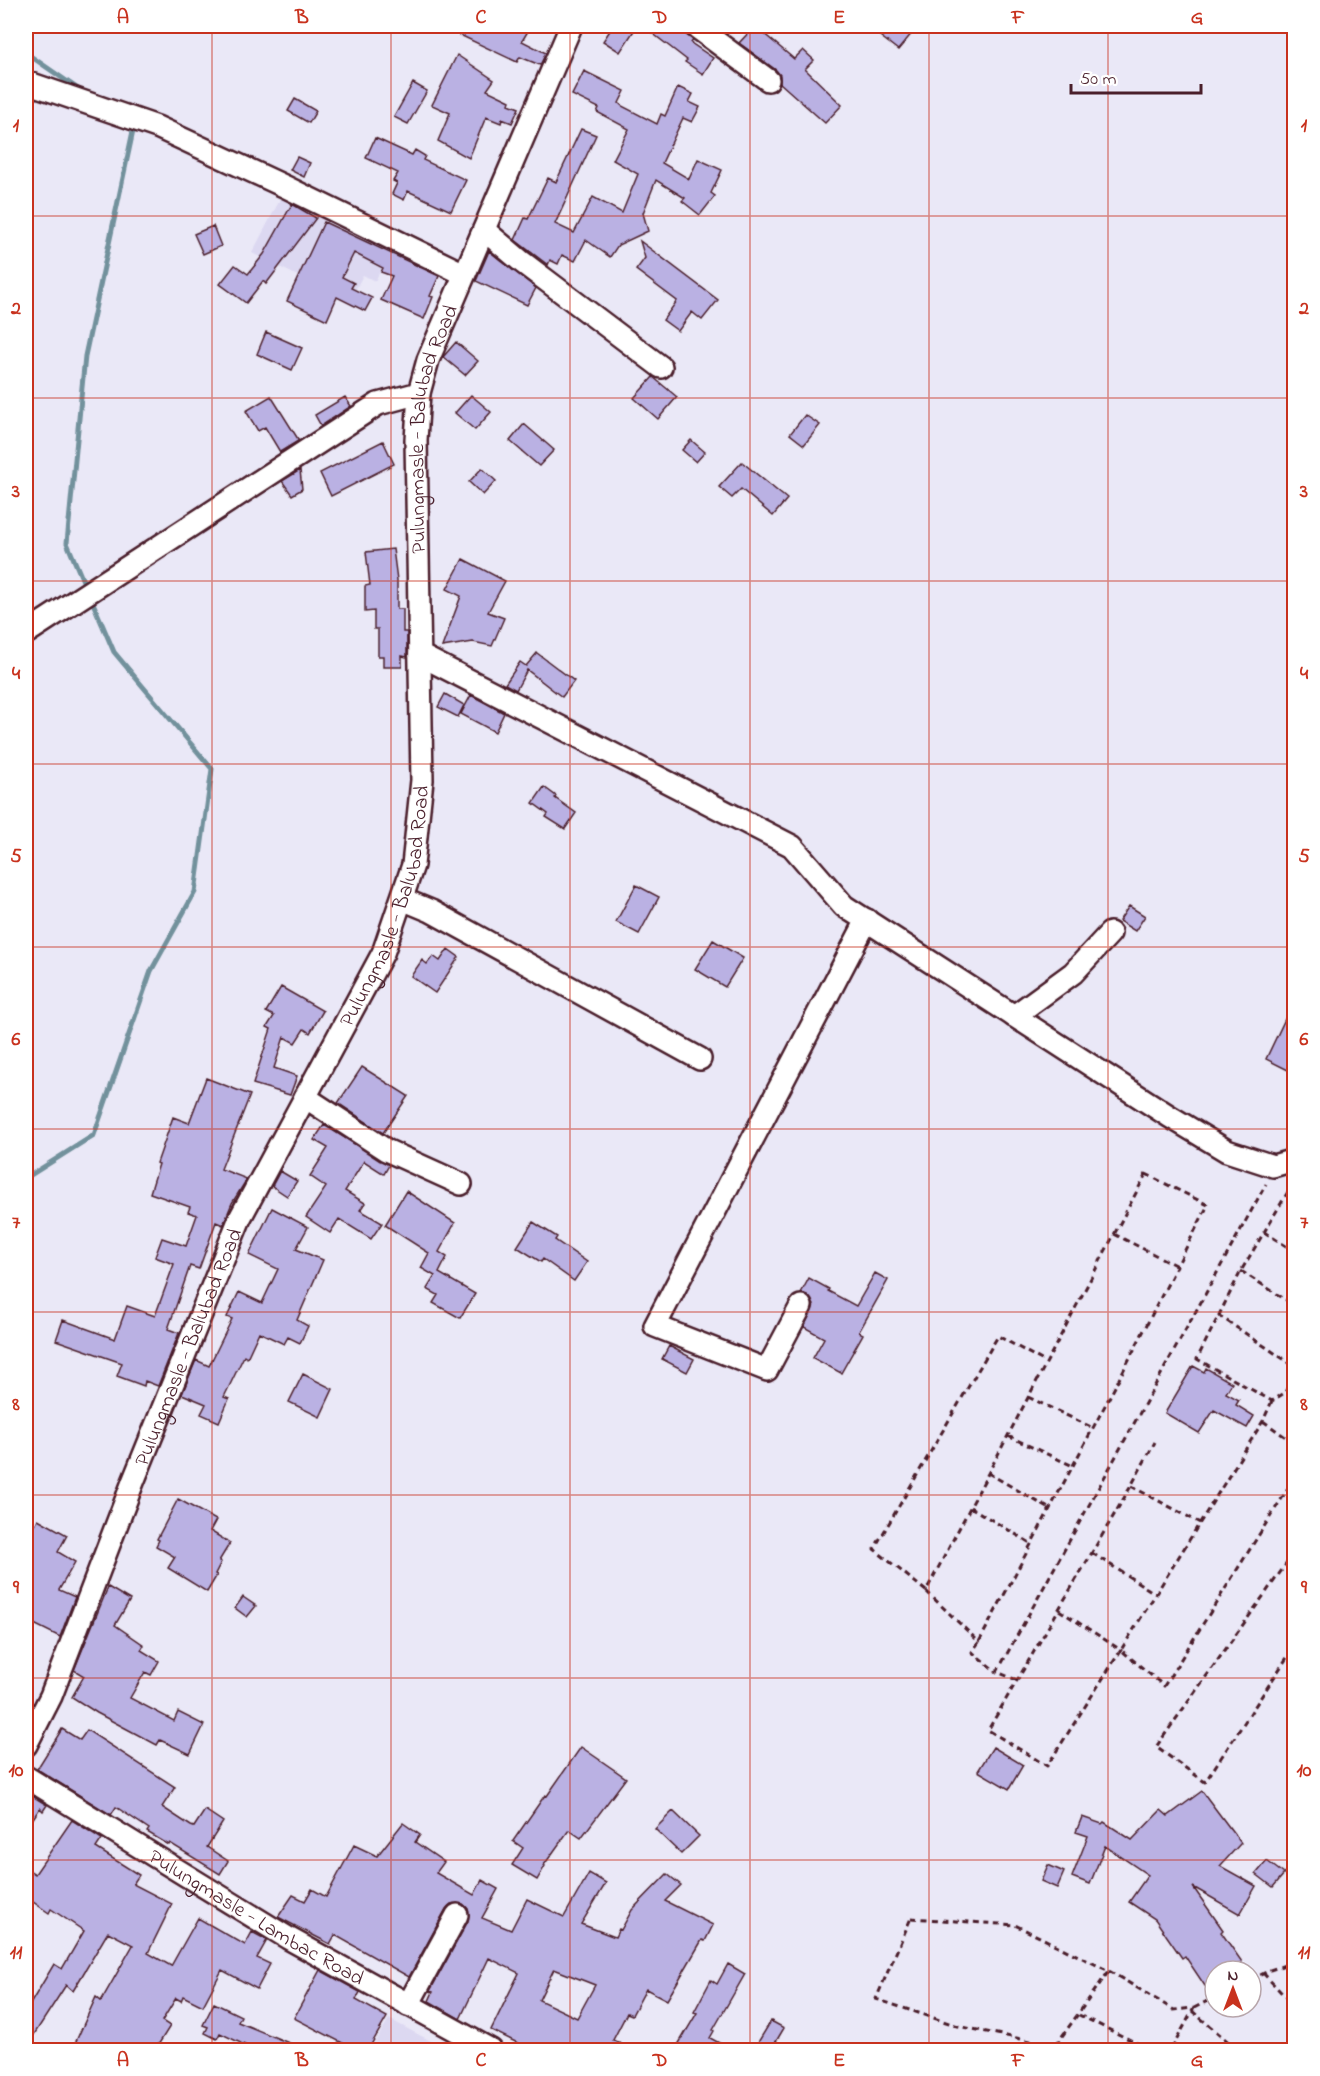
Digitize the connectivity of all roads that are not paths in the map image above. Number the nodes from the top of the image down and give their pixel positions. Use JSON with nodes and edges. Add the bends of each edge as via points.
{"nodes":[{"id":1,"x":571,"y":26,"type":"edge"},
{"id":2,"x":695,"y":26,"type":"edge"},
{"id":3,"x":768,"y":80,"type":"dead end"},
{"id":4,"x":26,"y":82,"type":"edge"},
{"id":5,"x":484,"y":230,"type":"junction"},
{"id":6,"x":464,"y":274,"type":"junction"},
{"id":7,"x":661,"y":367,"type":"dead end"},
{"id":8,"x":419,"y":393,"type":"junction"},
{"id":9,"x":26,"y":633,"type":"edge"},
{"id":10,"x":420,"y":655,"type":"junction"},
{"id":11,"x":402,"y":899,"type":"junction"},
{"id":12,"x":867,"y":920,"type":"junction"},
{"id":13,"x":1110,"y":933,"type":"dead end"},
{"id":14,"x":1014,"y":1016,"type":"junction"},
{"id":15,"x":700,"y":1059,"type":"dead end"},
{"id":16,"x":305,"y":1097,"type":"junction"},
{"id":17,"x":1294,"y":1160,"type":"edge"},
{"id":18,"x":461,"y":1184,"type":"dead end"},
{"id":19,"x":801,"y":1306,"type":"dead end"},
{"id":20,"x":26,"y":1745,"type":"edge"},
{"id":21,"x":26,"y":1777,"type":"edge"},
{"id":22,"x":457,"y":1915,"type":"dead end"},
{"id":23,"x":408,"y":2005,"type":"junction"},
{"id":24,"x":491,"y":2050,"type":"edge"}],
"edges":[{"from":1,"to":5,"type":"street","name":"Pulungmasle - Balubad Road"},
{"from":2,"to":3,"type":"street"},
{"from":4,"to":6,"type":"street","via":[[157,127]]},
{"from":5,"to":6,"type":"street","name":"Pulungmasle - Balubad Road"},
{"from":5,"to":7,"type":"street"},
{"from":6,"to":8,"type":"street","name":"Pulungmasle - Balubad Road","via":[[428,360]]},
{"from":8,"to":9,"type":"street","via":[[378,404]]},
{"from":8,"to":10,"type":"street","name":"Pulungmasle - Balubad Road","via":[[416,440]]},
{"from":10,"to":11,"type":"street","name":"Pulungmasle - Balubad Road","via":[[422,780],[413,866]]},
{"from":10,"to":12,"type":"street","via":[[792,846],[844,906]]},
{"from":11,"to":15,"type":"street"},
{"from":11,"to":16,"type":"street","name":"Pulungmasle - Balubad Road","via":[[383,953]]},
{"from":12,"to":14,"type":"street"},
{"from":12,"to":19,"type":"street","via":[[655,1326],[767,1370]]},
{"from":13,"to":14,"type":"street","via":[[1073,973]]},
{"from":14,"to":17,"type":"street","via":[[1227,1151],[1273,1166]]},
{"from":16,"to":18,"type":"street","via":[[386,1150]]},
{"from":16,"to":20,"type":"street","name":"Pulungmasle - Balubad Road","via":[[240,1218],[51,1696]]},
{"from":21,"to":23,"type":"street","name":"Pulungmasle - Lambac Road","via":[[288,1938]]},
{"from":22,"to":23,"type":"street"},
{"from":23,"to":24,"type":"street","name":"Pulungmasle - Lambac Road"}]}
